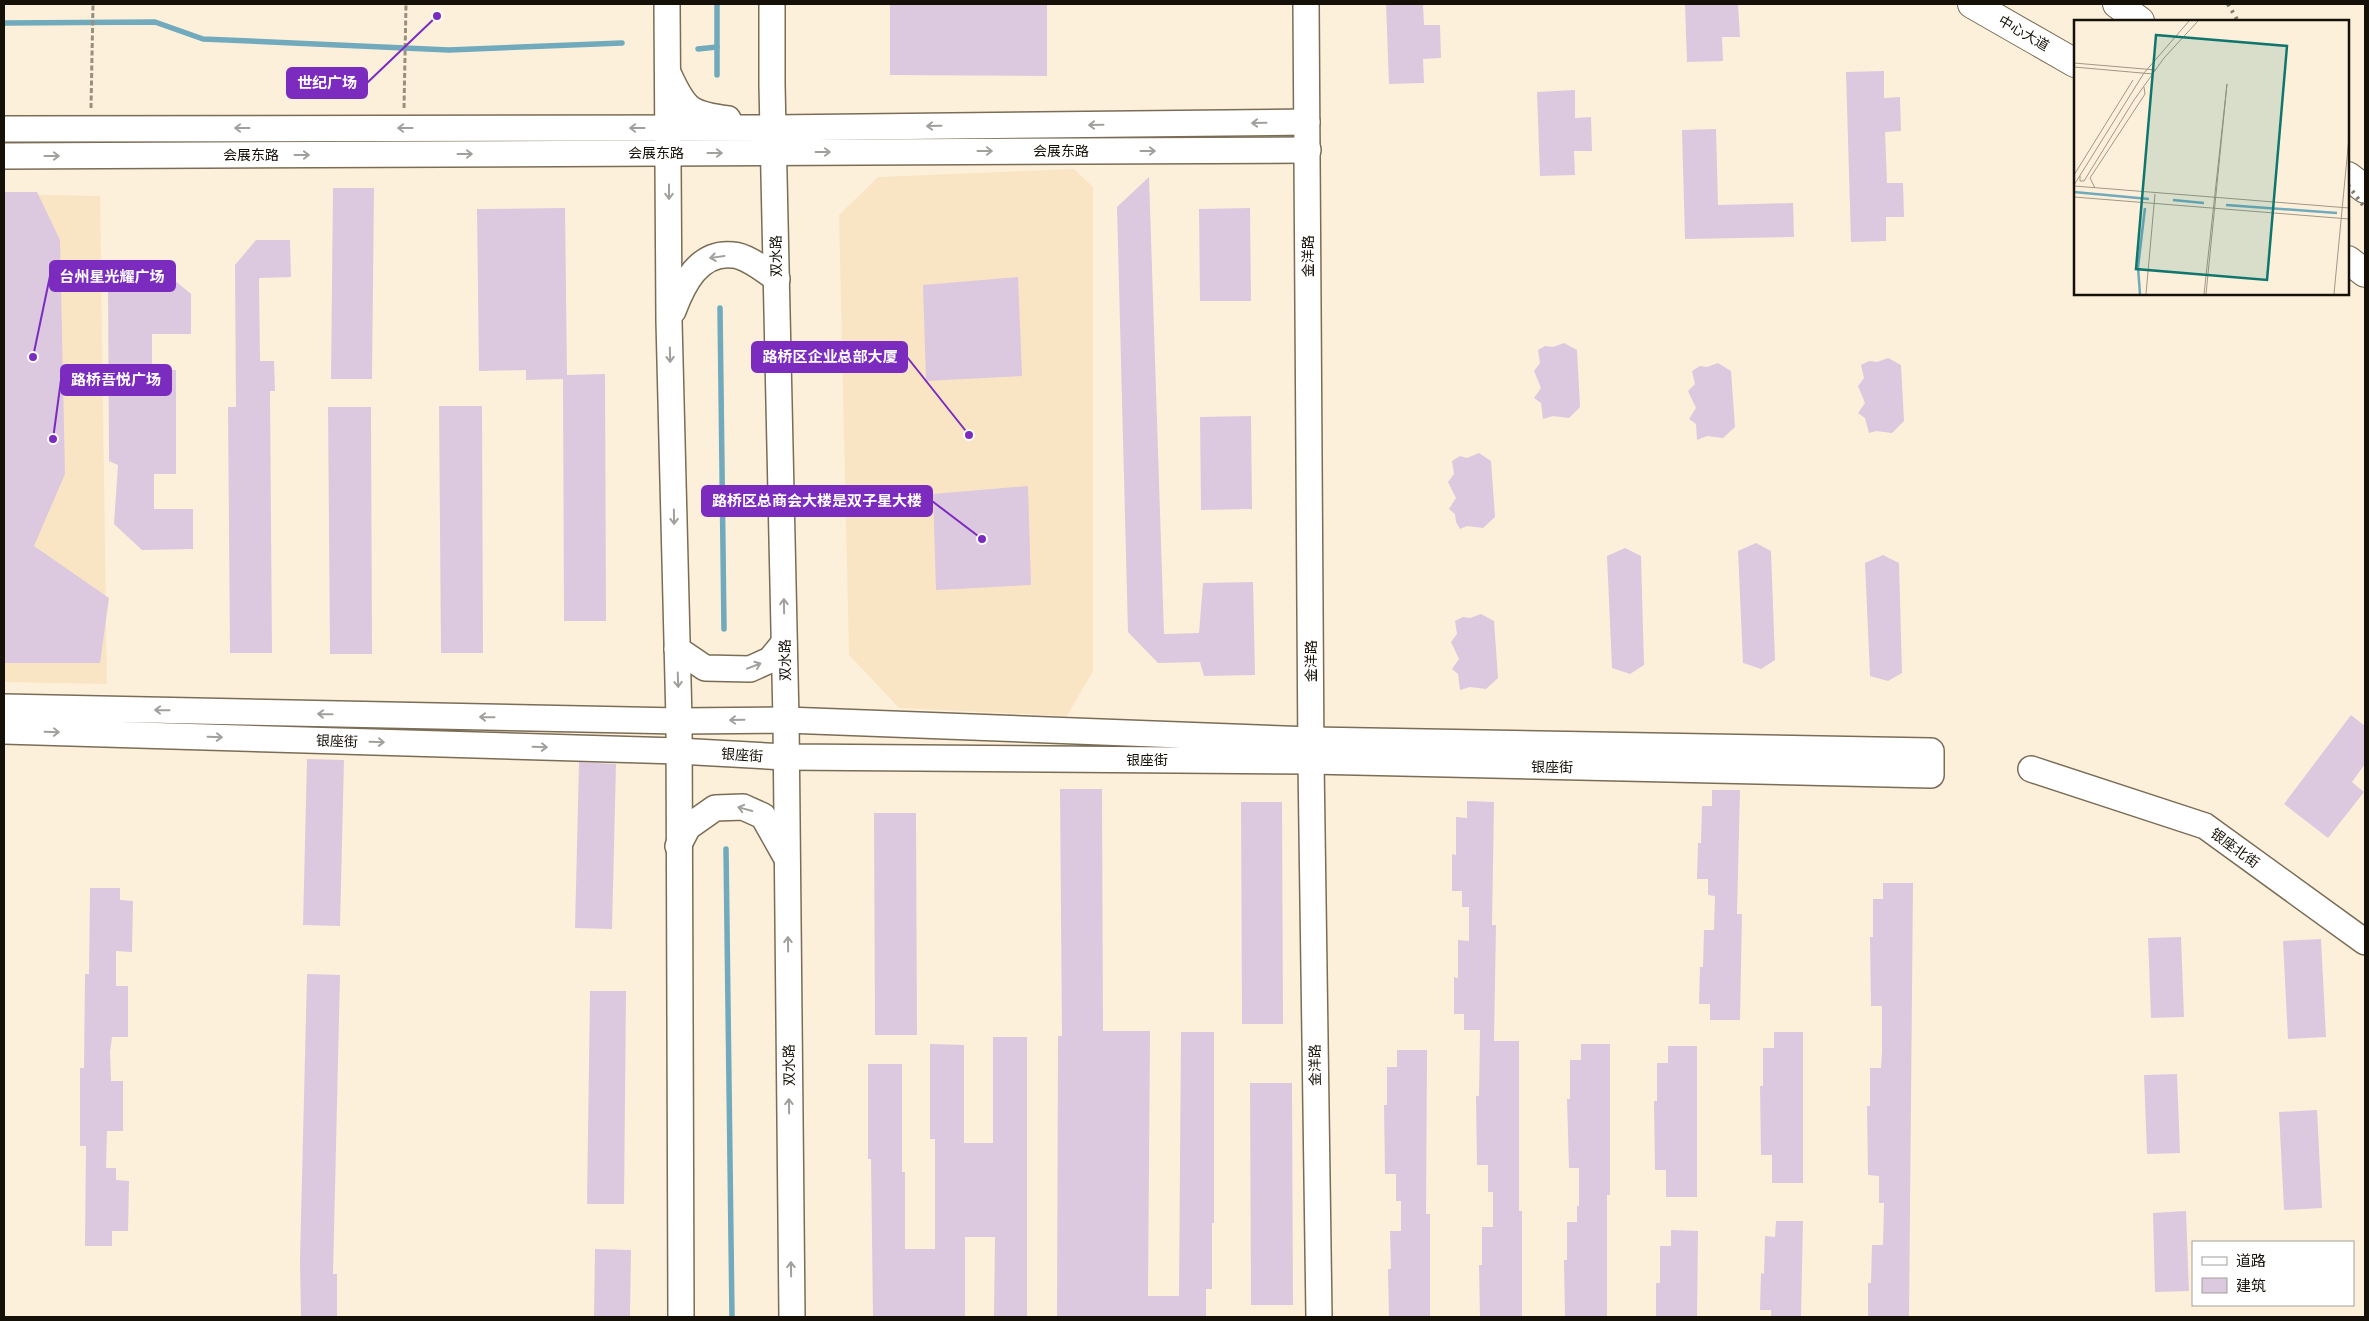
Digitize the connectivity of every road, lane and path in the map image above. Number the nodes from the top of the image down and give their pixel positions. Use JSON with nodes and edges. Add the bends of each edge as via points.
{"nodes":[{"id":1,"x":93,"y":4,"type":"edge"},
{"id":2,"x":667,"y":4,"type":"edge"},
{"id":3,"x":772,"y":4,"type":"edge"},
{"id":4,"x":1306,"y":4,"type":"edge"},
{"id":5,"x":1972,"y":4,"type":"edge"},
{"id":6,"x":2117,"y":4,"type":"edge"},
{"id":7,"x":406,"y":5,"type":"edge"},
{"id":8,"x":2011,"y":14,"type":"edge"},
{"id":9,"x":2139,"y":20,"type":"edge"},
{"id":10,"x":2074,"y":62,"type":"edge"},
{"id":11,"x":667,"y":71,"type":"junction"},
{"id":12,"x":772,"y":85,"type":"junction"},
{"id":13,"x":404,"y":87,"type":"dead end"},
{"id":14,"x":1307,"y":122,"type":"junction"},
{"id":15,"x":90,"y":128,"type":"junction"},
{"id":16,"x":667,"y":128,"type":"junction"},
{"id":17,"x":4,"y":129,"type":"edge"},
{"id":18,"x":774,"y":140,"type":"junction"},
{"id":19,"x":1308,"y":150,"type":"junction"},
{"id":20,"x":669,"y":153,"type":"junction"},
{"id":21,"x":4,"y":156,"type":"edge"},
{"id":22,"x":2349,"y":177,"type":"edge"},
{"id":23,"x":2365,"y":189,"type":"edge"},
{"id":24,"x":2349,"y":261,"type":"edge"},
{"id":25,"x":2365,"y":273,"type":"edge"},
{"id":26,"x":777,"y":279,"type":"junction"},
{"id":27,"x":669,"y":320,"type":"junction"},
{"id":28,"x":784,"y":643,"type":"junction"},
{"id":29,"x":677,"y":650,"type":"junction"},
{"id":30,"x":4,"y":707,"type":"edge"},
{"id":31,"x":786,"y":720,"type":"junction"},
{"id":32,"x":679,"y":721,"type":"junction"},
{"id":33,"x":4,"y":731,"type":"edge"},
{"id":34,"x":678,"y":751,"type":"junction"},
{"id":35,"x":1311,"y":751,"type":"junction"},
{"id":36,"x":785,"y":757,"type":"junction"},
{"id":37,"x":2031,"y":769,"type":"dead end"},
{"id":38,"x":678,"y":846,"type":"junction"},
{"id":39,"x":786,"y":857,"type":"junction"},
{"id":40,"x":2365,"y":942,"type":"edge"},
{"id":41,"x":681,"y":1317,"type":"edge"},
{"id":42,"x":792,"y":1317,"type":"edge"},
{"id":43,"x":1319,"y":1317,"type":"edge"}],
"edges":[{"from":1,"to":15,"type":"path"},
{"from":2,"to":11,"type":"main road"},
{"from":3,"to":12,"type":"main road","name":"双水路"},
{"from":4,"to":14,"type":"main road","name":"金洋路"},
{"from":5,"to":8,"type":"main road","name":"中心大道"},
{"from":6,"to":9,"type":"main road"},
{"from":7,"to":13,"type":"path"},
{"from":8,"to":10,"type":"main road","name":"中心大道"},
{"from":11,"to":12,"type":"main road","via":[[681,102],[702,116],[736,121],[758,111]]},
{"from":11,"to":16,"type":"main road"},
{"from":12,"to":18,"type":"main road","name":"双水路"},
{"from":14,"to":18,"type":"main road","name":"会展东路","one_way":true},
{"from":14,"to":19,"type":"main road","name":"金洋路"},
{"from":16,"to":15,"type":"main road","name":"会展东路","one_way":true},
{"from":15,"to":17,"type":"main road","name":"会展东路"},
{"from":16,"to":18,"type":"main road","name":"会展东路"},
{"from":16,"to":20,"type":"main road"},
{"from":18,"to":19,"type":"main road","name":"会展东路","one_way":true},
{"from":20,"to":18,"type":"main road","name":"会展东路","one_way":true},
{"from":18,"to":26,"type":"main road","name":"双水路"},
{"from":19,"to":35,"type":"main road","name":"金洋路"},
{"from":21,"to":20,"type":"main road","name":"会展东路","one_way":true},
{"from":20,"to":27,"type":"main road","one_way":true},
{"from":22,"to":23,"type":"main road"},
{"from":24,"to":25,"type":"main road"},
{"from":26,"to":27,"type":"main road","one_way":true,"via":[[733,255],[709,258],[690,274]]},
{"from":28,"to":26,"type":"main road","name":"双水路","one_way":true},
{"from":27,"to":29,"type":"main road","one_way":true},
{"from":29,"to":28,"type":"main road","one_way":true,"via":[[705,668],[750,669],[770,660]]},
{"from":28,"to":31,"type":"main road","name":"双水路"},
{"from":29,"to":32,"type":"main road","one_way":true},
{"from":32,"to":30,"type":"main road","name":"银座街","one_way":true},
{"from":31,"to":32,"type":"main road","name":"银座街","one_way":true},
{"from":31,"to":35,"type":"main road","name":"银座街"},
{"from":31,"to":36,"type":"main road","name":"双水路"},
{"from":32,"to":34,"type":"main road"},
{"from":33,"to":34,"type":"main road","name":"银座街","one_way":true},
{"from":34,"to":36,"type":"main road","name":"银座街"},
{"from":34,"to":38,"type":"main road"},
{"from":35,"to":35,"type":"main road","name":"银座街","via":[[1931,775],[1931,751]]},
{"from":35,"to":36,"type":"main road","name":"银座街"},
{"from":35,"to":43,"type":"main road","name":"金洋路"},
{"from":36,"to":39,"type":"main road","name":"双水路"},
{"from":37,"to":40,"type":"main road","name":"银座北街","via":[[2205,826]]},
{"from":39,"to":38,"type":"main road","one_way":true,"via":[[763,816],[743,807],[715,808],[688,827]]},
{"from":38,"to":41,"type":"main road"},
{"from":42,"to":39,"type":"main road","name":"双水路","one_way":true}]}
